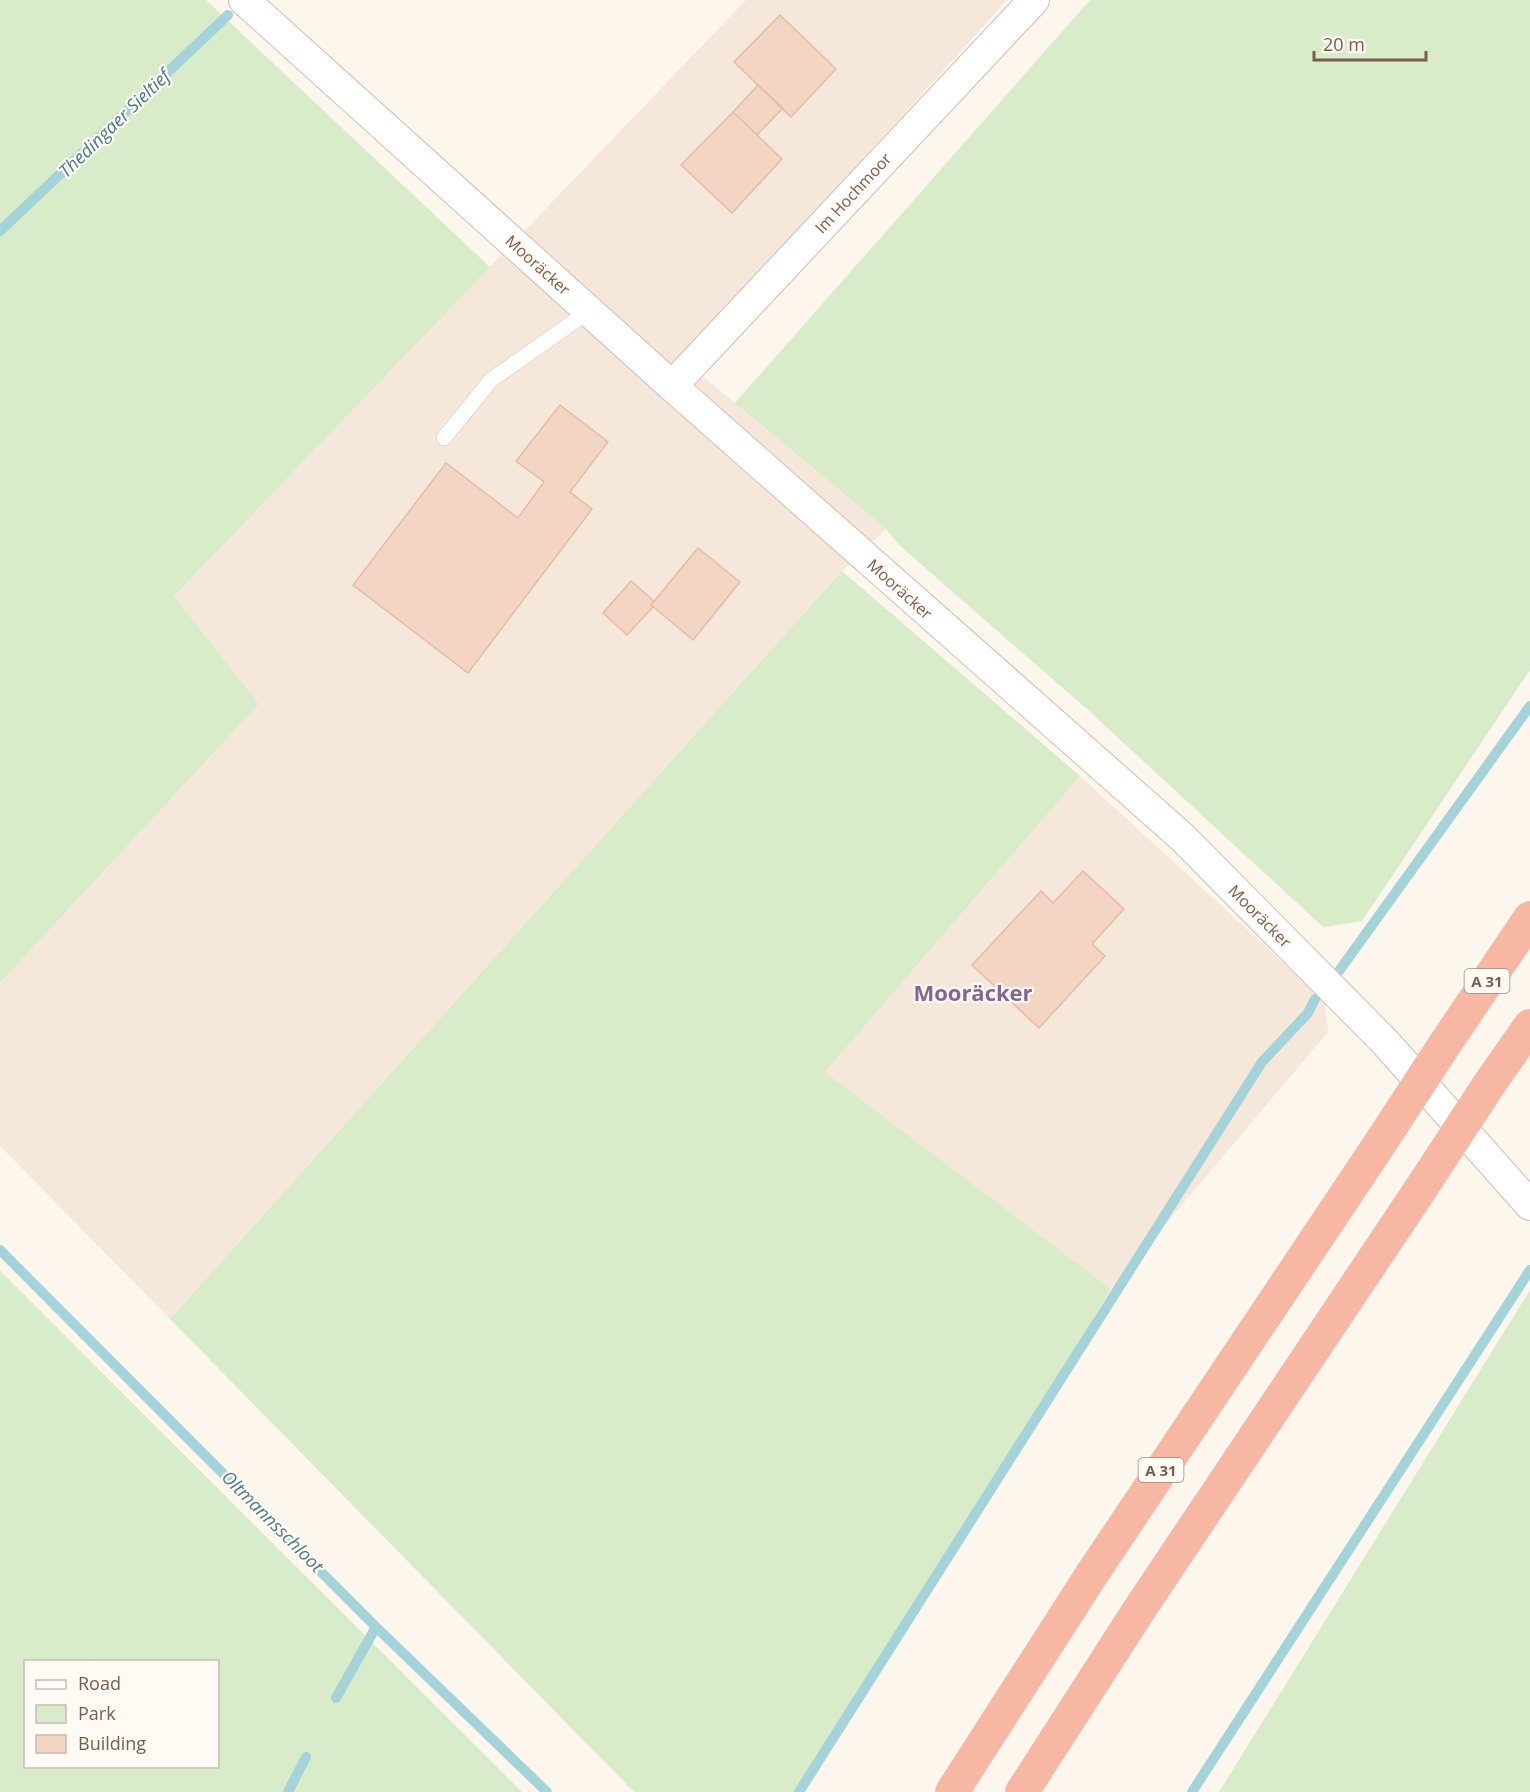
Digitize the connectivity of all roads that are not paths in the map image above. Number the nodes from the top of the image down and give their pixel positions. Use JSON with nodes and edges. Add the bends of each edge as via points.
{"nodes":[{"id":1,"x":244,"y":0,"type":"edge"},
{"id":2,"x":1034,"y":0,"type":"edge"},
{"id":3,"x":589,"y":310,"type":"junction"},
{"id":4,"x":672,"y":386,"type":"junction"},
{"id":5,"x":444,"y":438,"type":"dead end"},
{"id":6,"x":1530,"y":918,"type":"edge"},
{"id":7,"x":1530,"y":1026,"type":"edge"},
{"id":8,"x":1530,"y":1205,"type":"edge"},
{"id":9,"x":951,"y":1792,"type":"edge"},
{"id":10,"x":1022,"y":1792,"type":"edge"}],
"edges":[{"from":1,"to":3,"type":"street","name":"Mooräcker"},
{"from":2,"to":4,"type":"street","name":"Im Hochmoor"},
{"from":3,"to":4,"type":"street","name":"Mooräcker"},
{"from":3,"to":5,"type":"lane","via":[[491,380]]},
{"from":4,"to":8,"type":"street","name":"Mooräcker","via":[[1182,837],[1385,1042]]},
{"from":6,"to":9,"type":"highway","number":"A 31","bridge":true},
{"from":7,"to":10,"type":"highway","bridge":true,"via":[[1139,1610]]}]}
